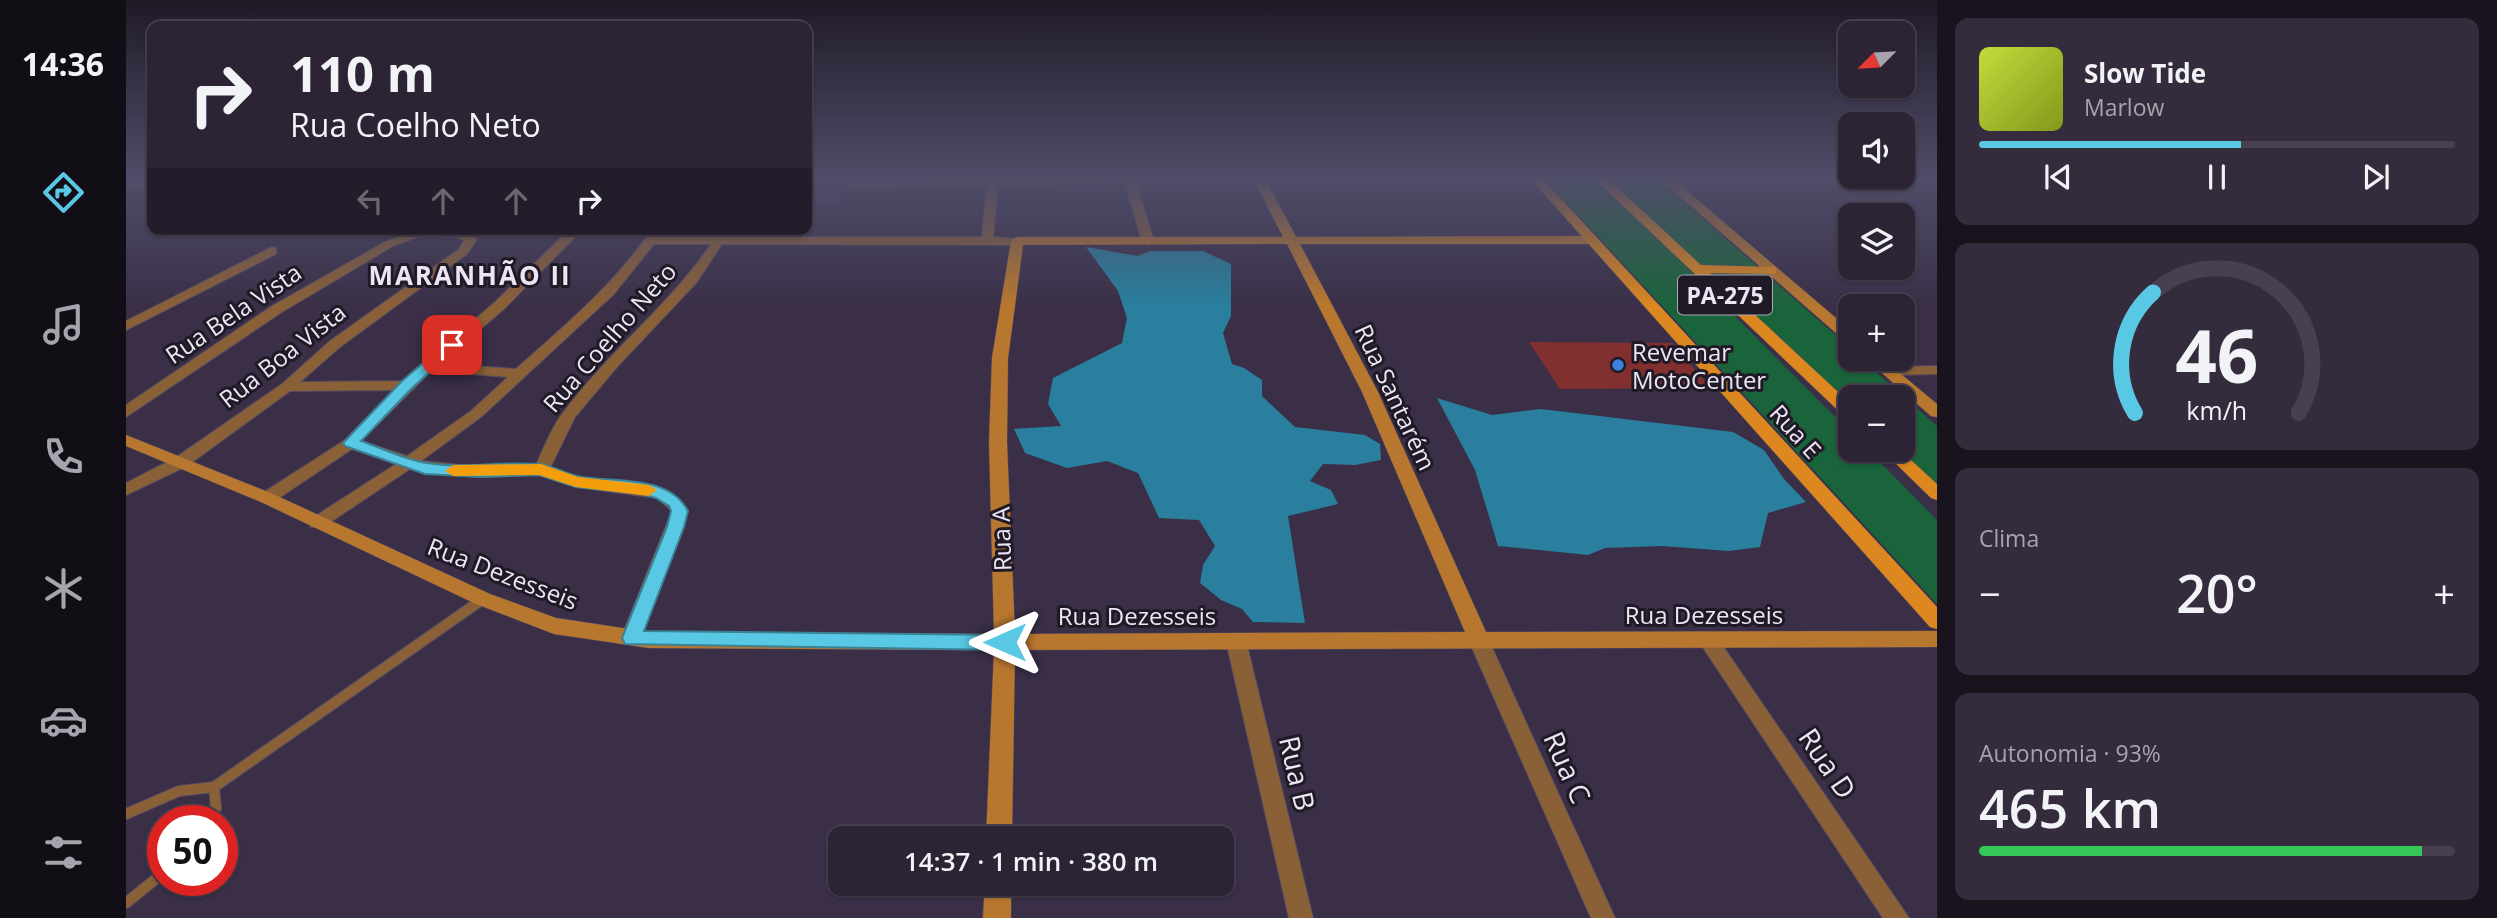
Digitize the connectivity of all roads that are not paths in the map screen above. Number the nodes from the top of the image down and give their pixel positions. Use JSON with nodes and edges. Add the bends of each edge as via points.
{"nodes":[{"id":1,"x":989,"y":221,"type":"edge"},
{"id":2,"x":1142,"y":221,"type":"edge"},
{"id":3,"x":1283,"y":221,"type":"edge"},
{"id":4,"x":1573,"y":221,"type":"edge"},
{"id":5,"x":1647,"y":221,"type":"edge"},
{"id":6,"x":1714,"y":221,"type":"edge"},
{"id":7,"x":414,"y":235,"type":"edge"},
{"id":8,"x":461,"y":235,"type":"edge"},
{"id":9,"x":571,"y":235,"type":"edge"},
{"id":10,"x":653,"y":235,"type":"edge"},
{"id":11,"x":665,"y":235,"type":"edge"},
{"id":12,"x":1293,"y":239,"type":"junction"},
{"id":13,"x":719,"y":240,"type":"junction"},
{"id":14,"x":1590,"y":240,"type":"junction"},
{"id":15,"x":987,"y":241,"type":"junction"},
{"id":16,"x":1017,"y":241,"type":"junction"},
{"id":17,"x":1148,"y":241,"type":"junction"},
{"id":18,"x":272,"y":251,"type":"dead end"},
{"id":19,"x":463,"y":251,"type":"joint"},
{"id":20,"x":1699,"y":269,"type":"junction"},
{"id":21,"x":1771,"y":270,"type":"junction"},
{"id":22,"x":126,"y":326,"type":"edge"},
{"id":23,"x":1838,"y":328,"type":"edge"},
{"id":24,"x":430,"y":367,"type":"junction"},
{"id":25,"x":1915,"y":370,"type":"edge"},
{"id":26,"x":1937,"y":370,"type":"edge"},
{"id":27,"x":1888,"y":371,"type":"edge"},
{"id":28,"x":520,"y":374,"type":"junction"},
{"id":29,"x":407,"y":385,"type":"junction"},
{"id":30,"x":287,"y":387,"type":"junction"},
{"id":31,"x":1838,"y":401,"type":"edge"},
{"id":32,"x":126,"y":412,"type":"edge"},
{"id":33,"x":1937,"y":412,"type":"edge"},
{"id":34,"x":126,"y":440,"type":"edge"},
{"id":35,"x":351,"y":443,"type":"junction"},
{"id":36,"x":181,"y":462,"type":"junction"},
{"id":37,"x":1903,"y":462,"type":"edge"},
{"id":38,"x":407,"y":463,"type":"junction"},
{"id":39,"x":541,"y":470,"type":"junction"},
{"id":40,"x":126,"y":490,"type":"edge"},
{"id":41,"x":1937,"y":494,"type":"edge"},
{"id":42,"x":267,"y":498,"type":"junction"},
{"id":43,"x":317,"y":523,"type":"junction"},
{"id":44,"x":483,"y":598,"type":"junction"},
{"id":45,"x":1937,"y":621,"type":"edge"},
{"id":46,"x":631,"y":638,"type":"junction"},
{"id":47,"x":1937,"y":639,"type":"edge"},
{"id":48,"x":1236,"y":641,"type":"junction"},
{"id":49,"x":1479,"y":641,"type":"junction"},
{"id":50,"x":1709,"y":641,"type":"junction"},
{"id":51,"x":1005,"y":642,"type":"junction"},
{"id":52,"x":214,"y":788,"type":"junction"},
{"id":53,"x":216,"y":805,"type":"edge"},
{"id":54,"x":126,"y":814,"type":"edge"},
{"id":55,"x":999,"y":826,"type":"edge"},
{"id":56,"x":147,"y":886,"type":"edge"},
{"id":57,"x":998,"y":896,"type":"edge"},
{"id":58,"x":126,"y":903,"type":"edge"},
{"id":59,"x":997,"y":918,"type":"edge"},
{"id":60,"x":1301,"y":918,"type":"edge"},
{"id":61,"x":1603,"y":918,"type":"edge"},
{"id":62,"x":1897,"y":918,"type":"edge"}],
"edges":[{"from":1,"to":15,"type":"street"},
{"from":2,"to":17,"type":"street"},
{"from":3,"to":12,"type":"street","name":"Rua Santarém"},
{"from":4,"to":14,"type":"main road","name":"Rua E"},
{"from":5,"to":20,"type":"main road","number":"PA-275"},
{"from":6,"to":21,"type":"street"},
{"from":7,"to":32,"type":"street","name":"Rua Bela Vista","via":[[389,244],[276,309]]},
{"from":8,"to":19,"type":"street","name":"Rua Bela Vista","via":[[471,239]]},
{"from":9,"to":24,"type":"street"},
{"from":10,"to":28,"type":"street","name":"Rua Coelho Neto","via":[[610,291]]},
{"from":11,"to":13,"type":"street"},
{"from":12,"to":14,"type":"street"},
{"from":12,"to":17,"type":"street"},
{"from":12,"to":49,"type":"street","name":"Rua Santarém","via":[[1370,392]]},
{"from":13,"to":15,"type":"street"},
{"from":13,"to":39,"type":"street","name":"Rua Coelho Neto","via":[[693,279],[568,416]]},
{"from":14,"to":45,"type":"main road","name":"Rua E"},
{"from":15,"to":16,"type":"street"},
{"from":16,"to":17,"type":"street"},
{"from":16,"to":51,"type":"street","name":"Rua A","via":[[1000,358]]},
{"from":18,"to":22,"type":"street"},
{"from":19,"to":30,"type":"street","name":"Rua Boa Vista","via":[[335,344]]},
{"from":20,"to":21,"type":"main road"},
{"from":20,"to":31,"type":"main road","number":"PA-275"},
{"from":21,"to":23,"type":"street"},
{"from":24,"to":28,"type":"street"},
{"from":24,"to":29,"type":"street"},
{"from":25,"to":26,"type":"street"},
{"from":27,"to":33,"type":"street"},
{"from":28,"to":38,"type":"street","name":"Rua Coelho Neto","via":[[476,414]]},
{"from":29,"to":30,"type":"street"},
{"from":29,"to":35,"type":"street"},
{"from":30,"to":36,"type":"street","name":"Rua Boa Vista"},
{"from":34,"to":36,"type":"street","name":"Rua Dezesseis"},
{"from":35,"to":38,"type":"street"},
{"from":35,"to":42,"type":"street"},
{"from":36,"to":40,"type":"street","name":"Rua Boa Vista"},
{"from":36,"to":42,"type":"street","name":"Rua Dezesseis"},
{"from":37,"to":41,"type":"main road"},
{"from":38,"to":39,"type":"street","via":[[445,470]]},
{"from":38,"to":43,"type":"street","name":"Rua Coelho Neto"},
{"from":39,"to":46,"type":"street","via":[[576,482],[642,488],[662,494],[680,511]]},
{"from":42,"to":43,"type":"street","name":"Rua Dezesseis"},
{"from":43,"to":44,"type":"street","name":"Rua Dezesseis"},
{"from":44,"to":46,"type":"street","name":"Rua Dezesseis","via":[[554,626]]},
{"from":44,"to":52,"type":"lane"},
{"from":46,"to":51,"type":"street","name":"Rua Dezesseis"},
{"from":47,"to":50,"type":"street","name":"Rua Dezesseis"},
{"from":48,"to":49,"type":"street","name":"Rua Dezesseis"},
{"from":48,"to":51,"type":"street","name":"Rua Dezesseis"},
{"from":48,"to":60,"type":"street","name":"Rua B"},
{"from":49,"to":50,"type":"street","name":"Rua Dezesseis"},
{"from":49,"to":61,"type":"street","name":"Rua C"},
{"from":50,"to":62,"type":"street","name":"Rua D"},
{"from":51,"to":55,"type":"street","name":"Rua A"},
{"from":52,"to":53,"type":"lane"},
{"from":52,"to":54,"type":"lane","via":[[194,786]]},
{"from":56,"to":58,"type":"lane"},
{"from":57,"to":59,"type":"street"}]}
